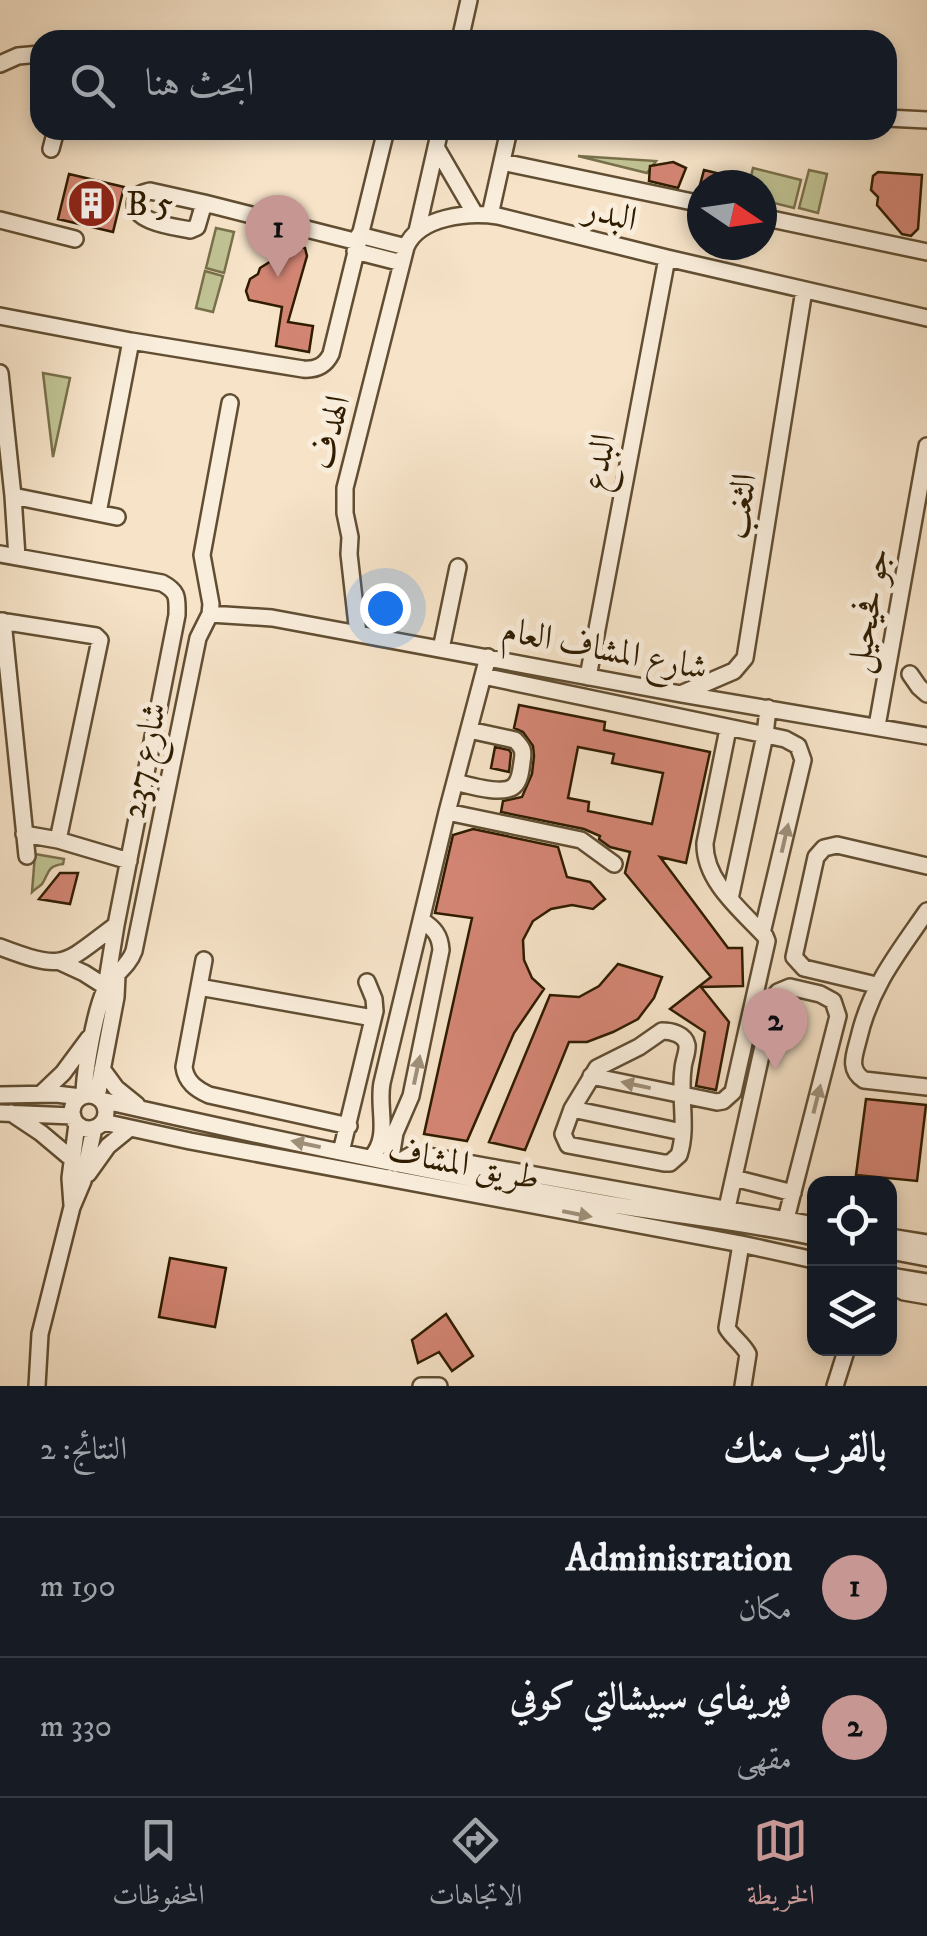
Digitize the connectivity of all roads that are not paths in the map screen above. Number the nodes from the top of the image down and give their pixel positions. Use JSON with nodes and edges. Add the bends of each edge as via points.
{"nodes":[{"id":1,"x":469,"y":0,"type":"edge"},
{"id":2,"x":462,"y":30,"type":"edge"},
{"id":3,"x":30,"y":55,"type":"edge"},
{"id":4,"x":0,"y":64,"type":"edge"},
{"id":5,"x":897,"y":118,"type":"edge"},
{"id":6,"x":927,"y":120,"type":"edge"},
{"id":7,"x":54,"y":140,"type":"edge"},
{"id":8,"x":383,"y":140,"type":"edge"},
{"id":9,"x":438,"y":140,"type":"edge"},
{"id":10,"x":507,"y":140,"type":"edge"},
{"id":11,"x":436,"y":147,"type":"junction"},
{"id":12,"x":51,"y":150,"type":"dead end"},
{"id":13,"x":502,"y":162,"type":"junction"},
{"id":14,"x":687,"y":201,"type":"edge"},
{"id":15,"x":204,"y":203,"type":"dead end"},
{"id":16,"x":483,"y":215,"type":"junction"},
{"id":17,"x":777,"y":219,"type":"edge"},
{"id":18,"x":0,"y":220,"type":"edge"},
{"id":19,"x":417,"y":231,"type":"junction"},
{"id":20,"x":74,"y":239,"type":"dead end"},
{"id":21,"x":357,"y":243,"type":"junction"},
{"id":22,"x":927,"y":252,"type":"edge"},
{"id":23,"x":404,"y":255,"type":"junction"},
{"id":24,"x":668,"y":258,"type":"junction"},
{"id":25,"x":804,"y":290,"type":"junction"},
{"id":26,"x":0,"y":316,"type":"edge"},
{"id":27,"x":927,"y":318,"type":"edge"},
{"id":28,"x":131,"y":341,"type":"junction"},
{"id":29,"x":0,"y":373,"type":"edge"},
{"id":30,"x":230,"y":402,"type":"dead end"},
{"id":31,"x":927,"y":446,"type":"edge"},
{"id":32,"x":13,"y":496,"type":"junction"},
{"id":33,"x":98,"y":514,"type":"junction"},
{"id":34,"x":117,"y":518,"type":"dead end"},
{"id":35,"x":8,"y":555,"type":"edge"},
{"id":36,"x":458,"y":567,"type":"dead end"},
{"id":37,"x":175,"y":593,"type":"junction"},
{"id":38,"x":209,"y":606,"type":"junction"},
{"id":39,"x":2,"y":621,"type":"edge"},
{"id":40,"x":358,"y":634,"type":"junction"},
{"id":41,"x":441,"y":650,"type":"junction"},
{"id":42,"x":488,"y":657,"type":"junction"},
{"id":43,"x":910,"y":674,"type":"dead end"},
{"id":44,"x":483,"y":676,"type":"junction"},
{"id":45,"x":588,"y":677,"type":"junction"},
{"id":46,"x":681,"y":694,"type":"junction"},
{"id":47,"x":927,"y":694,"type":"edge"},
{"id":48,"x":768,"y":708,"type":"junction"},
{"id":49,"x":877,"y":726,"type":"junction"},
{"id":50,"x":728,"y":729,"type":"junction"},
{"id":51,"x":469,"y":730,"type":"junction"},
{"id":52,"x":765,"y":735,"type":"junction"},
{"id":53,"x":927,"y":736,"type":"edge"},
{"id":54,"x":455,"y":782,"type":"junction"},
{"id":55,"x":448,"y":812,"type":"junction"},
{"id":56,"x":24,"y":834,"type":"junction"},
{"id":57,"x":59,"y":837,"type":"junction"},
{"id":58,"x":130,"y":854,"type":"junction"},
{"id":59,"x":27,"y":856,"type":"dead end"},
{"id":60,"x":614,"y":864,"type":"dead end"},
{"id":61,"x":927,"y":866,"type":"edge"},
{"id":62,"x":730,"y":899,"type":"junction"},
{"id":63,"x":927,"y":911,"type":"edge"},
{"id":64,"x":421,"y":920,"type":"junction"},
{"id":65,"x":116,"y":925,"type":"junction"},
{"id":66,"x":762,"y":932,"type":"junction"},
{"id":67,"x":0,"y":947,"type":"edge"},
{"id":68,"x":204,"y":960,"type":"dead end"},
{"id":69,"x":60,"y":962,"type":"junction"},
{"id":70,"x":112,"y":982,"type":"junction"},
{"id":71,"x":367,"y":982,"type":"dead end"},
{"id":72,"x":876,"y":985,"type":"junction"},
{"id":73,"x":199,"y":987,"type":"junction"},
{"id":74,"x":373,"y":1018,"type":"junction"},
{"id":75,"x":96,"y":1026,"type":"junction"},
{"id":76,"x":395,"y":1029,"type":"junction"},
{"id":77,"x":424,"y":1034,"type":"junction"},
{"id":78,"x":102,"y":1069,"type":"junction"},
{"id":79,"x":590,"y":1076,"type":"junction"},
{"id":80,"x":927,"y":1087,"type":"edge"},
{"id":81,"x":42,"y":1093,"type":"junction"},
{"id":82,"x":209,"y":1094,"type":"junction"},
{"id":83,"x":681,"y":1094,"type":"junction"},
{"id":84,"x":0,"y":1095,"type":"edge"},
{"id":85,"x":91,"y":1097,"type":"junction"},
{"id":86,"x":572,"y":1108,"type":"junction"},
{"id":87,"x":145,"y":1110,"type":"junction"},
{"id":88,"x":6,"y":1113,"type":"edge"},
{"id":89,"x":87,"y":1122,"type":"junction"},
{"id":90,"x":204,"y":1124,"type":"junction"},
{"id":91,"x":348,"y":1126,"type":"junction"},
{"id":92,"x":130,"y":1128,"type":"junction"},
{"id":93,"x":682,"y":1132,"type":"junction"},
{"id":94,"x":341,"y":1152,"type":"junction"},
{"id":95,"x":614,"y":1154,"type":"junction"},
{"id":96,"x":372,"y":1158,"type":"junction"},
{"id":97,"x":72,"y":1159,"type":"junction"},
{"id":98,"x":393,"y":1164,"type":"junction"},
{"id":99,"x":734,"y":1178,"type":"junction"},
{"id":100,"x":83,"y":1182,"type":"junction"},
{"id":101,"x":608,"y":1189,"type":"junction"},
{"id":102,"x":793,"y":1193,"type":"junction"},
{"id":103,"x":72,"y":1207,"type":"junction"},
{"id":104,"x":727,"y":1208,"type":"junction"},
{"id":105,"x":786,"y":1219,"type":"junction"},
{"id":106,"x":807,"y":1224,"type":"edge"},
{"id":107,"x":807,"y":1236,"type":"edge"},
{"id":108,"x":897,"y":1238,"type":"edge"},
{"id":109,"x":741,"y":1244,"type":"junction"},
{"id":110,"x":927,"y":1244,"type":"edge"},
{"id":111,"x":897,"y":1252,"type":"edge"},
{"id":112,"x":807,"y":1258,"type":"edge"},
{"id":113,"x":927,"y":1258,"type":"edge"},
{"id":114,"x":897,"y":1277,"type":"edge"},
{"id":115,"x":927,"y":1282,"type":"edge"},
{"id":116,"x":897,"y":1288,"type":"edge"},
{"id":117,"x":927,"y":1296,"type":"edge"},
{"id":118,"x":844,"y":1356,"type":"edge"},
{"id":119,"x":37,"y":1386,"type":"edge"},
{"id":120,"x":421,"y":1386,"type":"edge"},
{"id":121,"x":439,"y":1386,"type":"edge"},
{"id":122,"x":743,"y":1386,"type":"edge"},
{"id":123,"x":835,"y":1386,"type":"edge"}],
"edges":[{"from":1,"to":2,"type":"street"},
{"from":3,"to":4,"type":"street"},
{"from":5,"to":6,"type":"street"},
{"from":7,"to":12,"type":"street"},
{"from":8,"to":21,"type":"street"},
{"from":9,"to":11,"type":"street"},
{"from":10,"to":13,"type":"street"},
{"from":11,"to":16,"type":"street"},
{"from":11,"to":19,"type":"street"},
{"from":13,"to":14,"type":"street"},
{"from":13,"to":16,"type":"street"},
{"from":15,"to":21,"type":"street"},
{"from":16,"to":19,"type":"street","name":"البدر"},
{"from":16,"to":24,"type":"street","name":"البدر"},
{"from":17,"to":22,"type":"street"},
{"from":18,"to":20,"type":"street"},
{"from":19,"to":23,"type":"street"},
{"from":21,"to":23,"type":"street"},
{"from":21,"to":28,"type":"street","via":[[323,365],[303,369]]},
{"from":23,"to":40,"type":"street","name":"الهدف","via":[[345,488]]},
{"from":24,"to":25,"type":"street","name":"البدر"},
{"from":24,"to":45,"type":"street","name":"البدع"},
{"from":25,"to":27,"type":"street","name":"البدر"},
{"from":25,"to":46,"type":"street","name":"الثغب","via":[[744,658],[734,671]]},
{"from":26,"to":28,"type":"street"},
{"from":28,"to":33,"type":"street"},
{"from":29,"to":32,"type":"street"},
{"from":30,"to":38,"type":"street","via":[[203,540]]},
{"from":31,"to":49,"type":"street","name":"جو فحيحيل"},
{"from":32,"to":33,"type":"street"},
{"from":32,"to":35,"type":"street"},
{"from":33,"to":34,"type":"street"},
{"from":35,"to":37,"type":"street","via":[[162,583]]},
{"from":36,"to":41,"type":"street"},
{"from":37,"to":38,"type":"street"},
{"from":37,"to":58,"type":"street","via":[[177,615]]},
{"from":38,"to":40,"type":"street","name":"شارع المشاف العام"},
{"from":38,"to":70,"type":"street","name":"شارع 237","via":[[134,951]]},
{"from":39,"to":56,"type":"street"},
{"from":39,"to":57,"type":"street","via":[[100,640]]},
{"from":40,"to":41,"type":"street","name":"شارع المشاف العام"},
{"from":41,"to":42,"type":"street","name":"شارع المشاف العام"},
{"from":42,"to":44,"type":"street"},
{"from":42,"to":45,"type":"street","name":"شارع المشاف العام"},
{"from":43,"to":47,"type":"street"},
{"from":44,"to":50,"type":"street"},
{"from":44,"to":51,"type":"street"},
{"from":45,"to":46,"type":"street","name":"شارع المشاف العام"},
{"from":46,"to":48,"type":"street","name":"شارع المشاف العام"},
{"from":48,"to":49,"type":"street","name":"شارع المشاف العام"},
{"from":48,"to":52,"type":"street"},
{"from":49,"to":53,"type":"street","name":"شارع المشاف العام"},
{"from":50,"to":52,"type":"street"},
{"from":50,"to":62,"type":"street","via":[[705,850]]},
{"from":51,"to":54,"type":"street"},
{"from":51,"to":54,"type":"street","via":[[520,744],[518,781],[503,791]]},
{"from":52,"to":62,"type":"street"},
{"from":66,"to":52,"type":"street","one_way":true,"via":[[804,760],[792,741]]},
{"from":54,"to":55,"type":"street"},
{"from":55,"to":60,"type":"street","via":[[581,840]]},
{"from":55,"to":64,"type":"street"},
{"from":56,"to":57,"type":"street"},
{"from":56,"to":59,"type":"street"},
{"from":57,"to":58,"type":"street"},
{"from":58,"to":65,"type":"street"},
{"from":61,"to":72,"type":"street","via":[[837,846],[816,858],[796,962]]},
{"from":62,"to":66,"type":"street"},
{"from":63,"to":72,"type":"street"},
{"from":64,"to":76,"type":"street"},
{"from":64,"to":77,"type":"street","via":[[437,933],[442,950]]},
{"from":65,"to":69,"type":"street"},
{"from":65,"to":70,"type":"street"},
{"from":66,"to":83,"type":"street","via":[[767,946],[733,1092],[716,1102]]},
{"from":67,"to":69,"type":"street"},
{"from":68,"to":73,"type":"street"},
{"from":69,"to":70,"type":"street"},
{"from":70,"to":75,"type":"street","name":"شارع 237"},
{"from":70,"to":78,"type":"street","name":"شارع 237","via":[[117,991]]},
{"from":71,"to":74,"type":"street"},
{"from":72,"to":80,"type":"street","via":[[854,1070],[864,1080]]},
{"from":73,"to":74,"type":"street"},
{"from":73,"to":82,"type":"street","via":[[185,1074]]},
{"from":74,"to":91,"type":"street"},
{"from":75,"to":81,"type":"street"},
{"from":75,"to":85,"type":"street","name":"شارع 237","via":[[86,1070]]},
{"from":76,"to":77,"type":"street"},
{"from":76,"to":96,"type":"street","via":[[380,1095],[384,1137]]},
{"from":98,"to":77,"type":"street","one_way":true,"via":[[395,1133]]},
{"from":78,"to":85,"type":"street","name":"شارع 237"},
{"from":78,"to":87,"type":"street"},
{"from":83,"to":79,"type":"street","one_way":true},
{"from":79,"to":83,"type":"street","via":[[604,1062],[671,1031],[687,1044]]},
{"from":79,"to":86,"type":"street"},
{"from":81,"to":84,"type":"street","name":"طريق المشاف"},
{"from":81,"to":85,"type":"street","name":"طريق المشاف"},
{"from":82,"to":90,"type":"street"},
{"from":82,"to":91,"type":"street"},
{"from":83,"to":93,"type":"street"},
{"from":85,"to":87,"type":"street","name":"طريق المشاف"},
{"from":85,"to":89,"type":"street","via":[[73,1107]]},
{"from":85,"to":89,"type":"street","via":[[106,1110]]},
{"from":86,"to":93,"type":"street"},
{"from":86,"to":95,"type":"street","via":[[565,1142]]},
{"from":87,"to":90,"type":"street","name":"طريق المشاف"},
{"from":88,"to":89,"type":"street","name":"طريق المشاف"},
{"from":88,"to":97,"type":"street"},
{"from":89,"to":92,"type":"street","name":"طريق المشاف"},
{"from":89,"to":97,"type":"street"},
{"from":89,"to":100,"type":"street"},
{"from":94,"to":90,"type":"street","name":"طريق المشاف","one_way":true},
{"from":91,"to":94,"type":"street"},
{"from":92,"to":100,"type":"street"},
{"from":92,"to":109,"type":"street","name":"طريق المشاف","one_way":true},
{"from":93,"to":95,"type":"street","via":[[679,1155],[670,1162]]},
{"from":94,"to":96,"type":"street","name":"طريق المشاف"},
{"from":95,"to":101,"type":"street"},
{"from":96,"to":98,"type":"street","name":"طريق المشاف"},
{"from":97,"to":103,"type":"street"},
{"from":98,"to":101,"type":"street","name":"طريق المشاف","via":[[418,1155]]},
{"from":98,"to":107,"type":"street","name":"طريق المشاف"},
{"from":99,"to":102,"type":"street"},
{"from":102,"to":99,"type":"street","one_way":true,"via":[[838,1016],[827,996],[808,991],[790,987],[774,997]]},
{"from":99,"to":104,"type":"street"},
{"from":100,"to":103,"type":"street"},
{"from":101,"to":104,"type":"street","name":"طريق المشاف"},
{"from":102,"to":105,"type":"street"},
{"from":103,"to":119,"type":"street","via":[[40,1334]]},
{"from":104,"to":105,"type":"street","name":"طريق المشاف"},
{"from":105,"to":106,"type":"street","name":"طريق المشاف"},
{"from":108,"to":110,"type":"street"},
{"from":109,"to":112,"type":"street","name":"طريق المشاف"},
{"from":109,"to":122,"type":"street","via":[[726,1328],[748,1354]]},
{"from":111,"to":113,"type":"street"},
{"from":114,"to":115,"type":"street"},
{"from":116,"to":117,"type":"street"},
{"from":118,"to":123,"type":"street"},
{"from":120,"to":121,"type":"street"}]}
